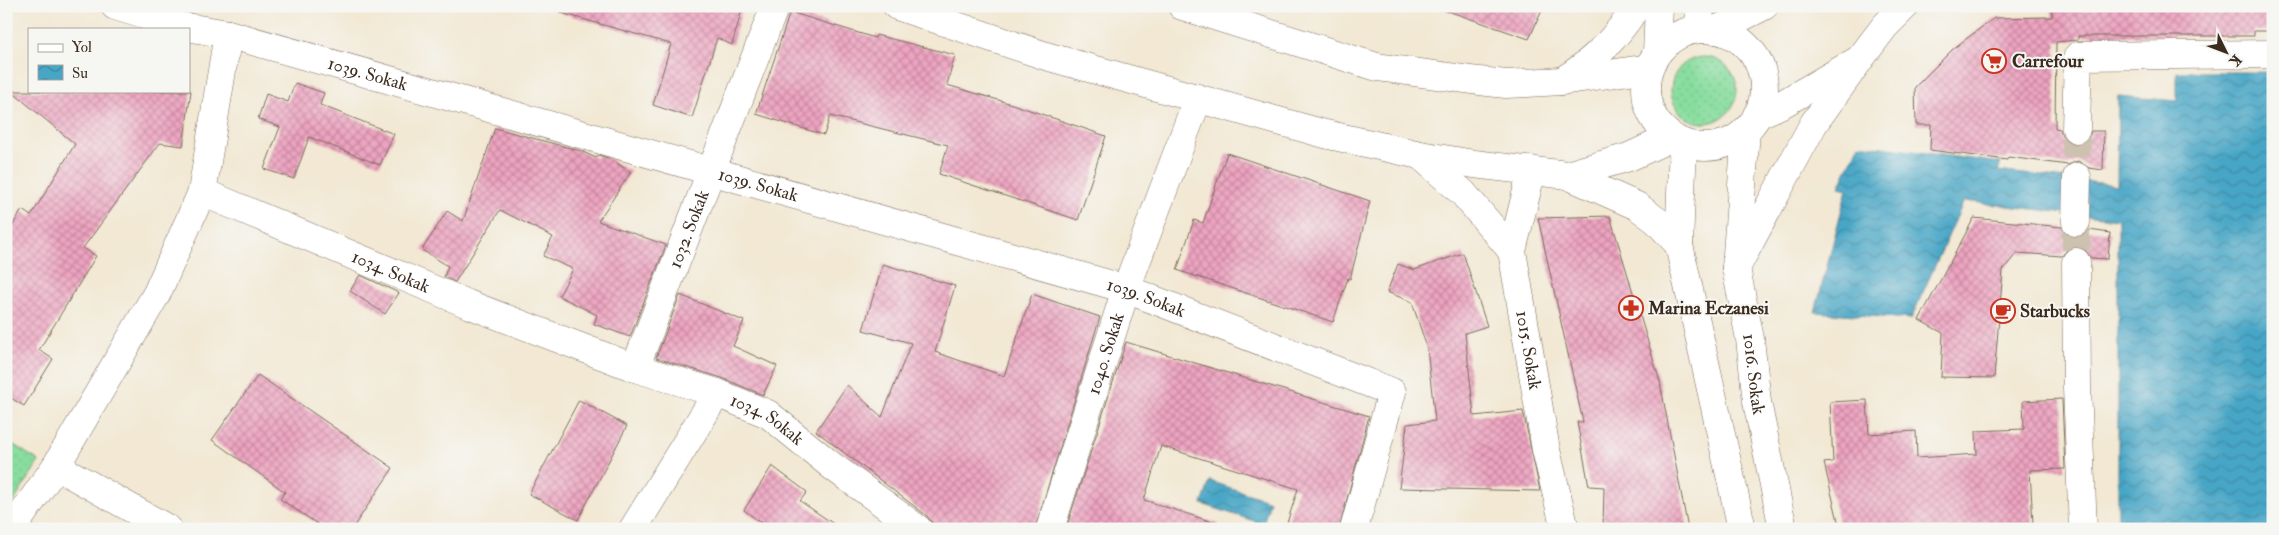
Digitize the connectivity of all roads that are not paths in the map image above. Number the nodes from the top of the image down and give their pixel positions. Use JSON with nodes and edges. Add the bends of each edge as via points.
{"nodes":[{"id":1,"x":115,"y":6,"type":"edge"},
{"id":2,"x":775,"y":6,"type":"edge"},
{"id":3,"x":897,"y":6,"type":"edge"},
{"id":4,"x":1182,"y":6,"type":"edge"},
{"id":5,"x":1637,"y":6,"type":"edge"},
{"id":6,"x":1659,"y":6,"type":"edge"},
{"id":7,"x":1764,"y":6,"type":"edge"},
{"id":8,"x":1905,"y":6,"type":"edge"},
{"id":9,"x":183,"y":16,"type":"edge"},
{"id":10,"x":1705,"y":22,"type":"edge"},
{"id":11,"x":228,"y":34,"type":"junction"},
{"id":12,"x":2273,"y":54,"type":"edge"},
{"id":13,"x":1860,"y":59,"type":"junction"},
{"id":14,"x":1653,"y":61,"type":"junction"},
{"id":15,"x":1562,"y":81,"type":"junction"},
{"id":16,"x":1198,"y":98,"type":"junction"},
{"id":17,"x":1752,"y":122,"type":"junction"},
{"id":18,"x":2076,"y":128,"type":"tunnel mouth"},
{"id":19,"x":1677,"y":140,"type":"junction"},
{"id":20,"x":1420,"y":155,"type":"junction"},
{"id":21,"x":1532,"y":170,"type":"junction"},
{"id":22,"x":710,"y":172,"type":"junction"},
{"id":23,"x":1567,"y":176,"type":"junction"},
{"id":24,"x":2077,"y":177,"type":"tunnel mouth"},
{"id":25,"x":202,"y":192,"type":"junction"},
{"id":26,"x":2076,"y":222,"type":"tunnel mouth"},
{"id":27,"x":1679,"y":245,"type":"junction"},
{"id":28,"x":1512,"y":251,"type":"junction"},
{"id":29,"x":2076,"y":262,"type":"tunnel mouth"},
{"id":30,"x":1736,"y":268,"type":"junction"},
{"id":31,"x":1126,"y":289,"type":"junction"},
{"id":32,"x":635,"y":368,"type":"junction"},
{"id":33,"x":717,"y":393,"type":"junction"},
{"id":34,"x":56,"y":466,"type":"junction"},
{"id":35,"x":12,"y":529,"type":"edge"},
{"id":36,"x":168,"y":529,"type":"edge"},
{"id":37,"x":634,"y":529,"type":"edge"},
{"id":38,"x":918,"y":529,"type":"edge"},
{"id":39,"x":1050,"y":529,"type":"edge"},
{"id":40,"x":1354,"y":529,"type":"edge"},
{"id":41,"x":1565,"y":529,"type":"edge"},
{"id":42,"x":1742,"y":529,"type":"edge"},
{"id":43,"x":1783,"y":529,"type":"edge"},
{"id":44,"x":2082,"y":529,"type":"edge"}],
"edges":[{"from":1,"to":9,"type":"street","name":"1039. Sokak"},
{"from":2,"to":22,"type":"street","name":"1032. Sokak"},
{"from":3,"to":16,"type":"street","via":[[1046,56]]},
{"from":4,"to":15,"type":"street","via":[[1377,67],[1506,84]]},
{"from":5,"to":15,"type":"street","via":[[1620,33],[1598,56]]},
{"from":6,"to":14,"type":"street"},
{"from":7,"to":10,"type":"street"},
{"from":8,"to":13,"type":"street"},
{"from":9,"to":11,"type":"street","name":"1039. Sokak"},
{"from":10,"to":14,"type":"street","via":[[1676,37]]},
{"from":10,"to":17,"type":"street","via":[[1733,36],[1758,62],[1763,79],[1763,97]]},
{"from":11,"to":22,"type":"street","name":"1039. Sokak"},
{"from":11,"to":25,"type":"street"},
{"from":12,"to":18,"type":"street","via":[[2078,56]]},
{"from":13,"to":17,"type":"street"},
{"from":13,"to":30,"type":"street","via":[[1814,123]]},
{"from":14,"to":15,"type":"street"},
{"from":14,"to":19,"type":"street","via":[[1646,94],[1649,106],[1662,129]]},
{"from":16,"to":20,"type":"street","via":[[1325,134]]},
{"from":16,"to":31,"type":"street","name":"1040. Sokak"},
{"from":17,"to":19,"type":"street","via":[[1732,140],[1714,146]]},
{"from":17,"to":30,"type":"street","name":"1016. Sokak"},
{"from":19,"to":23,"type":"street"},
{"from":19,"to":27,"type":"street"},
{"from":20,"to":21,"type":"street"},
{"from":20,"to":28,"type":"street","via":[[1463,193]]},
{"from":21,"to":23,"type":"street"},
{"from":21,"to":28,"type":"street","name":"1015. Sokak"},
{"from":22,"to":31,"type":"street","name":"1039. Sokak"},
{"from":22,"to":32,"type":"street","name":"1032. Sokak"},
{"from":23,"to":27,"type":"street","via":[[1637,206],[1657,221]]},
{"from":24,"to":26,"type":"street"},
{"from":25,"to":32,"type":"street","name":"1034. Sokak","via":[[468,304]]},
{"from":25,"to":34,"type":"street","via":[[157,293]]},
{"from":27,"to":42,"type":"street"},
{"from":28,"to":41,"type":"street","name":"1015. Sokak","via":[[1546,450]]},
{"from":29,"to":44,"type":"street"},
{"from":30,"to":43,"type":"street","name":"1016. Sokak","via":[[1750,339],[1757,402]]},
{"from":31,"to":39,"type":"street","name":"1040. Sokak"},
{"from":31,"to":40,"type":"street","name":"1039. Sokak","via":[[1392,392]]},
{"from":32,"to":33,"type":"street","name":"1034. Sokak"},
{"from":33,"to":37,"type":"street"},
{"from":33,"to":38,"type":"street","name":"1034. Sokak","via":[[768,414]]},
{"from":34,"to":35,"type":"street"},
{"from":34,"to":36,"type":"street"}]}
